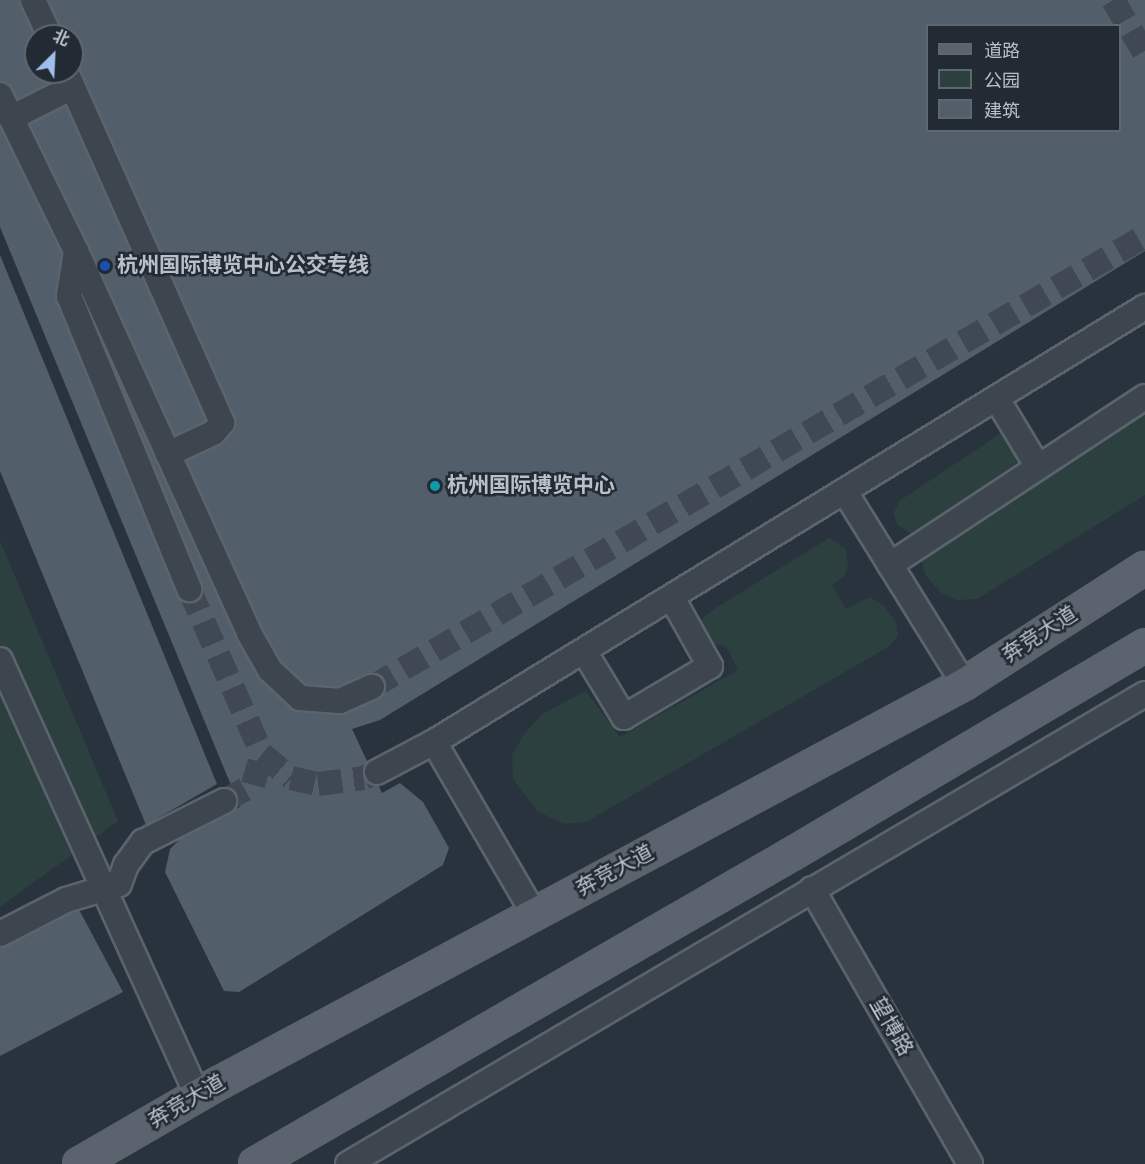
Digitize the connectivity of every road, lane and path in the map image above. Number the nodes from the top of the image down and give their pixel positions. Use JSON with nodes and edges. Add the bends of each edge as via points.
{"nodes":[{"id":1,"x":33,"y":0,"type":"edge"},
{"id":2,"x":44,"y":24,"type":"edge"},
{"id":3,"x":62,"y":84,"type":"edge"},
{"id":4,"x":72,"y":84,"type":"edge"},
{"id":5,"x":0,"y":95,"type":"edge"},
{"id":6,"x":11,"y":118,"type":"junction"},
{"id":7,"x":76,"y":251,"type":"junction"},
{"id":8,"x":1145,"y":308,"type":"edge"},
{"id":9,"x":1145,"y":398,"type":"edge"},
{"id":10,"x":997,"y":399,"type":"junction"},
{"id":11,"x":168,"y":454,"type":"junction"},
{"id":12,"x":1038,"y":467,"type":"junction"},
{"id":13,"x":845,"y":492,"type":"junction"},
{"id":14,"x":890,"y":565,"type":"junction"},
{"id":15,"x":1145,"y":568,"type":"edge"},
{"id":16,"x":189,"y":589,"type":"tunnel mouth"},
{"id":17,"x":672,"y":598,"type":"junction"},
{"id":18,"x":1145,"y":645,"type":"edge"},
{"id":19,"x":585,"y":651,"type":"junction"},
{"id":20,"x":0,"y":660,"type":"edge"},
{"id":21,"x":964,"y":684,"type":"junction"},
{"id":22,"x":372,"y":687,"type":"tunnel mouth"},
{"id":23,"x":1145,"y":694,"type":"edge"},
{"id":24,"x":434,"y":742,"type":"junction"},
{"id":25,"x":377,"y":772,"type":"tunnel mouth"},
{"id":26,"x":224,"y":801,"type":"tunnel mouth"},
{"id":27,"x":103,"y":887,"type":"junction"},
{"id":28,"x":812,"y":889,"type":"junction"},
{"id":29,"x":534,"y":914,"type":"junction"},
{"id":30,"x":0,"y":934,"type":"edge"},
{"id":31,"x":198,"y":1096,"type":"junction"},
{"id":32,"x":79,"y":1164,"type":"edge"},
{"id":33,"x":255,"y":1164,"type":"edge"},
{"id":34,"x":348,"y":1164,"type":"edge"},
{"id":35,"x":970,"y":1164,"type":"edge"}],
"edges":[{"from":1,"to":2,"type":"street"},
{"from":3,"to":6,"type":"street"},
{"from":4,"to":11,"type":"street","via":[[222,423],[213,433]]},
{"from":5,"to":6,"type":"street"},
{"from":6,"to":7,"type":"street"},
{"from":7,"to":11,"type":"street"},
{"from":7,"to":16,"type":"street","via":[[69,296]]},
{"from":8,"to":10,"type":"street"},
{"from":9,"to":12,"type":"street"},
{"from":10,"to":12,"type":"street"},
{"from":10,"to":13,"type":"street"},
{"from":11,"to":22,"type":"street","via":[[249,633],[270,670],[300,698],[340,701]]},
{"from":12,"to":14,"type":"street"},
{"from":13,"to":14,"type":"street"},
{"from":13,"to":17,"type":"street"},
{"from":14,"to":21,"type":"street"},
{"from":15,"to":21,"type":"main road","name":"奔竞大道"},
{"from":17,"to":19,"type":"street"},
{"from":17,"to":19,"type":"street","via":[[710,666],[624,717]]},
{"from":18,"to":33,"type":"main road"},
{"from":19,"to":24,"type":"street"},
{"from":20,"to":27,"type":"street"},
{"from":21,"to":29,"type":"main road","name":"奔竞大道"},
{"from":23,"to":28,"type":"street"},
{"from":24,"to":25,"type":"street"},
{"from":24,"to":29,"type":"street"},
{"from":26,"to":27,"type":"street","via":[[143,842],[126,865],[119,884]]},
{"from":27,"to":30,"type":"street","via":[[66,900]]},
{"from":27,"to":31,"type":"street"},
{"from":28,"to":34,"type":"street"},
{"from":28,"to":35,"type":"street","name":"望博路"},
{"from":29,"to":31,"type":"main road","name":"奔竞大道"},
{"from":31,"to":32,"type":"main road","name":"奔竞大道"}]}
